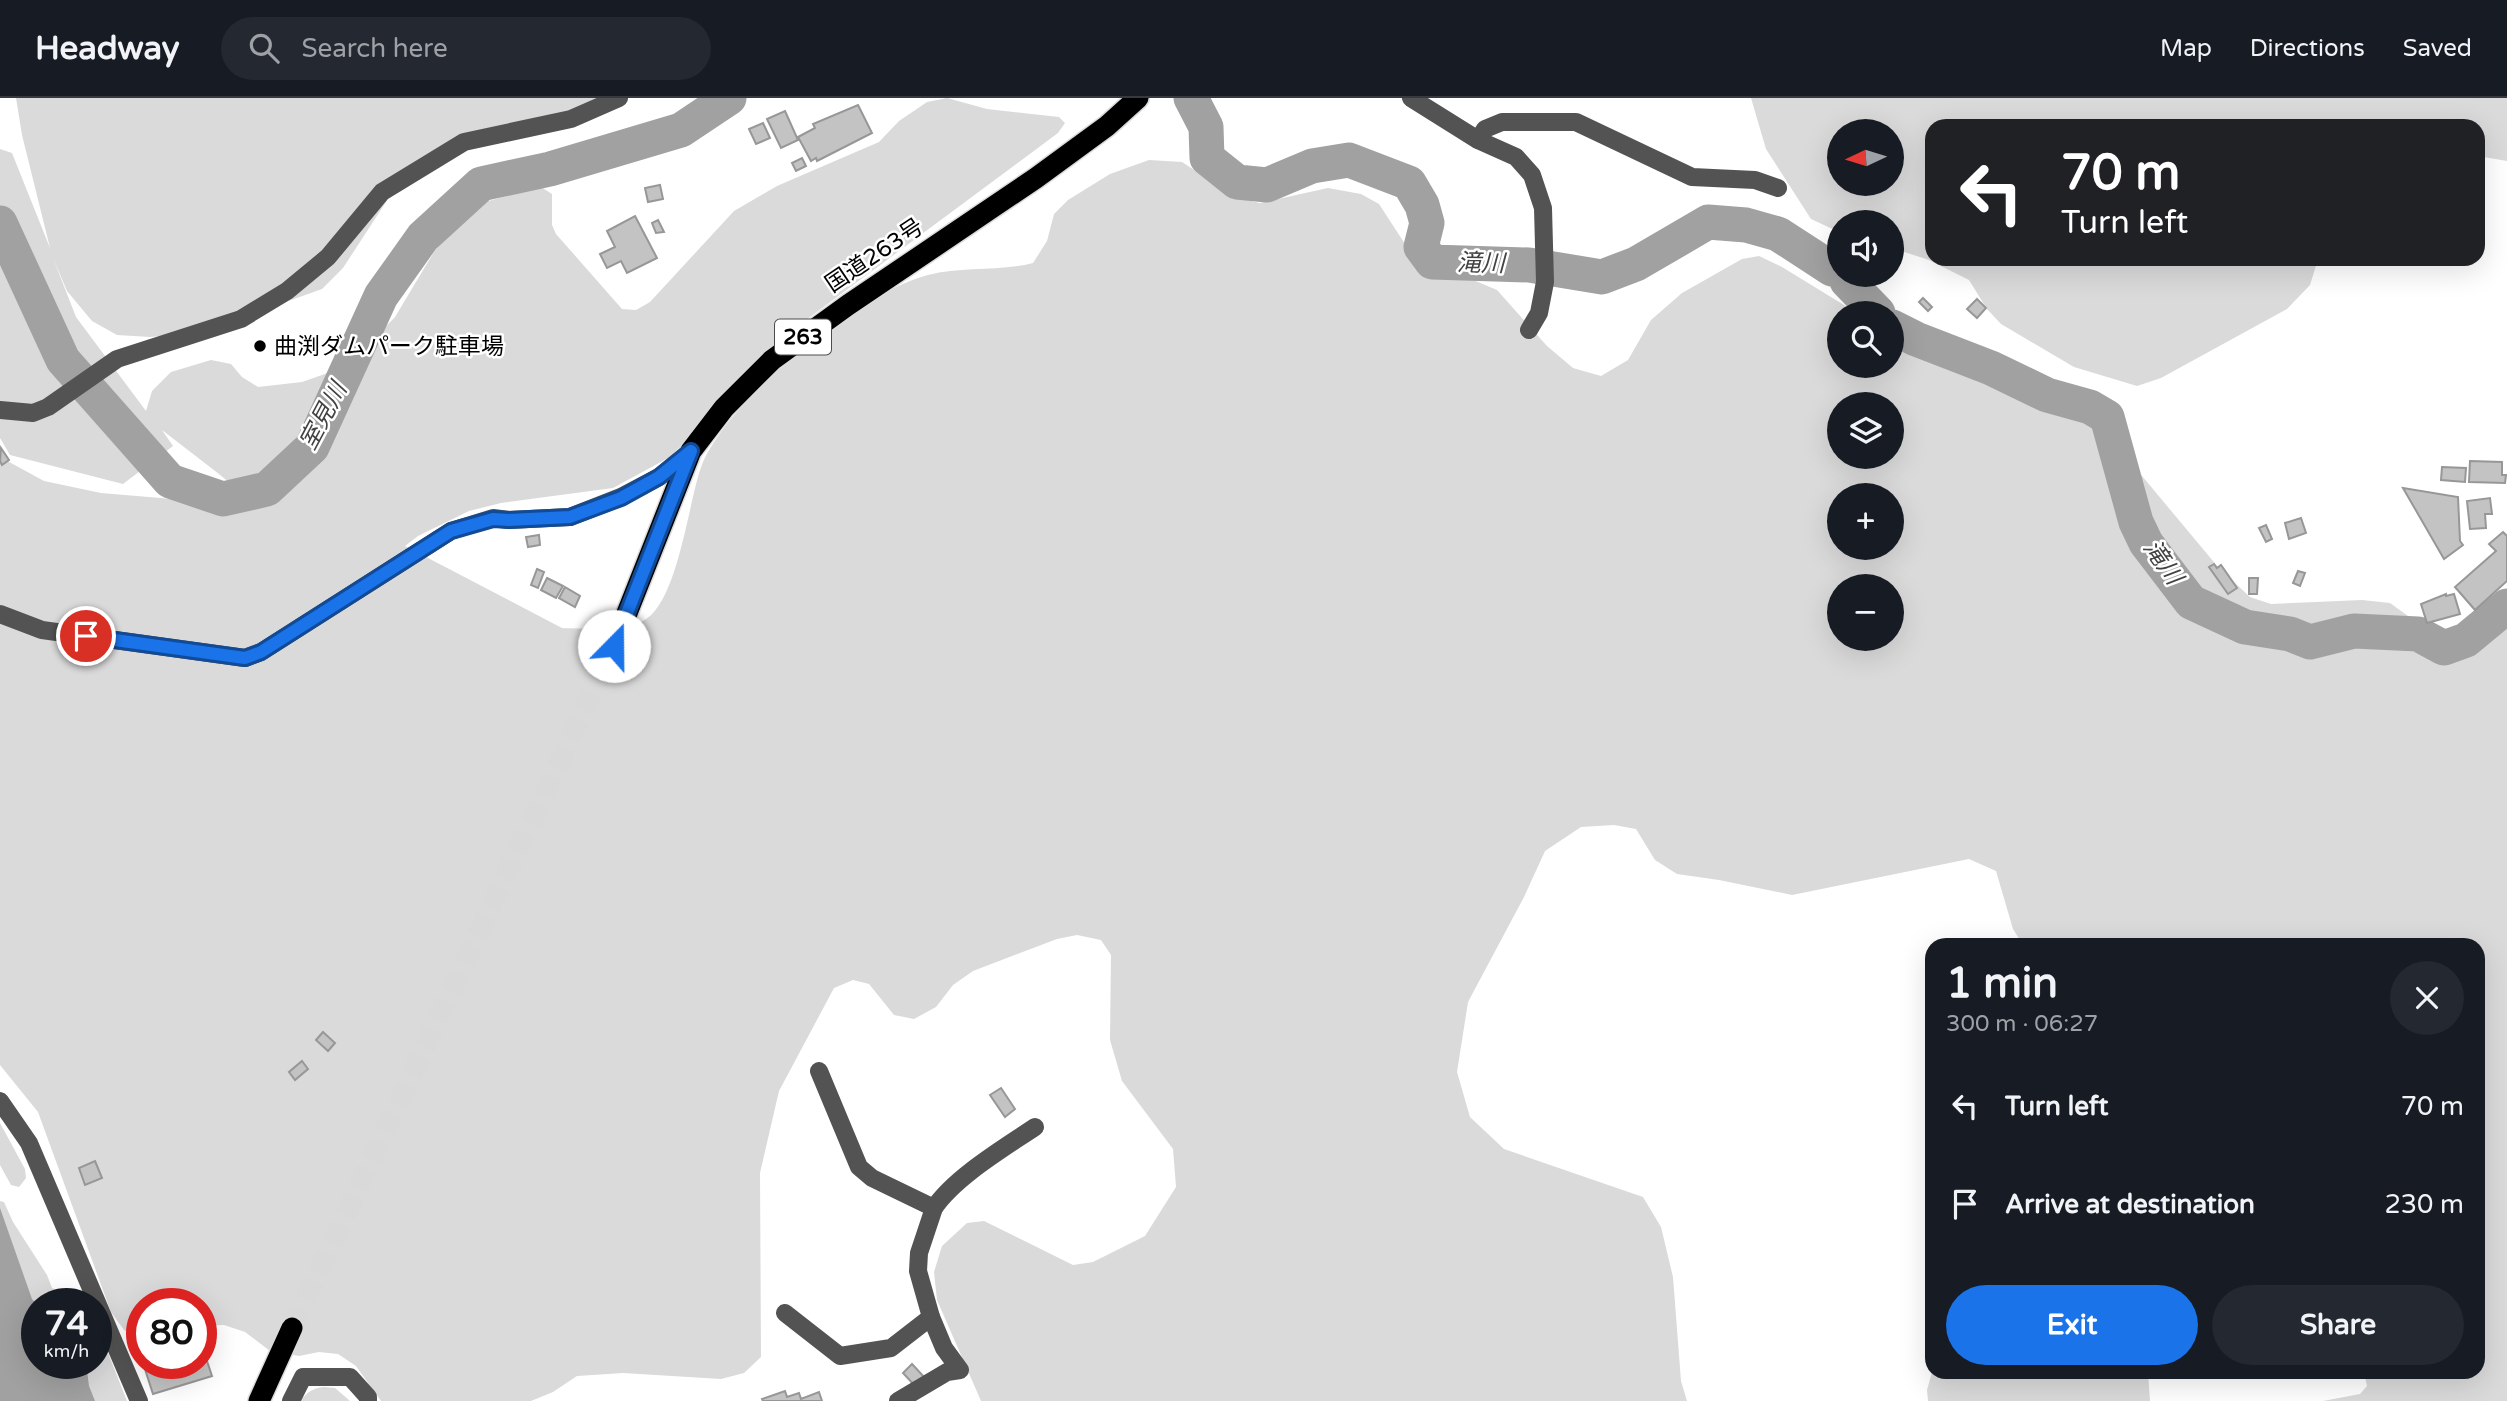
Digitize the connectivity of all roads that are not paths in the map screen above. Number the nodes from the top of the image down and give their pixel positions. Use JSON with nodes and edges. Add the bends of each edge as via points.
{"nodes":[{"id":1,"x":619,"y":98,"type":"edge"},
{"id":2,"x":1139,"y":98,"type":"edge"},
{"id":3,"x":1411,"y":98,"type":"edge"},
{"id":4,"x":1478,"y":140,"type":"junction"},
{"id":5,"x":1779,"y":188,"type":"dead end"},
{"id":6,"x":1529,"y":330,"type":"dead end"},
{"id":7,"x":0,"y":410,"type":"edge"},
{"id":8,"x":691,"y":451,"type":"junction"},
{"id":9,"x":0,"y":614,"type":"edge"},
{"id":10,"x":614,"y":646,"type":"tunnel mouth"},
{"id":11,"x":819,"y":1071,"type":"dead end"},
{"id":12,"x":0,"y":1101,"type":"edge"},
{"id":13,"x":1035,"y":1127,"type":"dead end"},
{"id":14,"x":934,"y":1208,"type":"junction"},
{"id":15,"x":785,"y":1313,"type":"dead end"},
{"id":16,"x":931,"y":1317,"type":"junction"},
{"id":17,"x":292,"y":1328,"type":"tunnel mouth"},
{"id":18,"x":139,"y":1401,"type":"edge"},
{"id":19,"x":259,"y":1401,"type":"edge"},
{"id":20,"x":291,"y":1401,"type":"edge"},
{"id":21,"x":368,"y":1401,"type":"edge"},
{"id":22,"x":898,"y":1401,"type":"edge"}],
"edges":[{"from":1,"to":7,"type":"street","via":[[571,119],[464,142],[426,163],[382,192],[328,257],[244,323],[117,359],[33,414]]},
{"from":2,"to":8,"type":"highway","name":"国道263号","number":"263","via":[[1036,178],[772,360],[724,408]]},
{"from":3,"to":4,"type":"street"},
{"from":4,"to":5,"type":"street","via":[[1485,129],[1502,122],[1576,122],[1692,177],[1755,180]]},
{"from":4,"to":6,"type":"street","via":[[1516,157],[1532,175],[1543,208],[1545,282],[1539,313]]},
{"from":8,"to":9,"type":"street","via":[[659,477],[621,498],[570,517],[493,519],[451,531],[245,658],[42,630]]},
{"from":8,"to":10,"type":"highway","name":"国道263号","number":"263"},
{"from":11,"to":14,"type":"street","via":[[859,1167]]},
{"from":12,"to":18,"type":"street","via":[[29,1143]]},
{"from":13,"to":14,"type":"street","via":[[942,1196]]},
{"from":14,"to":16,"type":"street","via":[[918,1271]]},
{"from":15,"to":16,"type":"street","via":[[840,1356],[891,1348]]},
{"from":16,"to":22,"type":"street","via":[[960,1370],[947,1372]]},
{"from":17,"to":19,"type":"highway"},
{"from":20,"to":21,"type":"street","via":[[303,1377],[351,1377]]}]}
